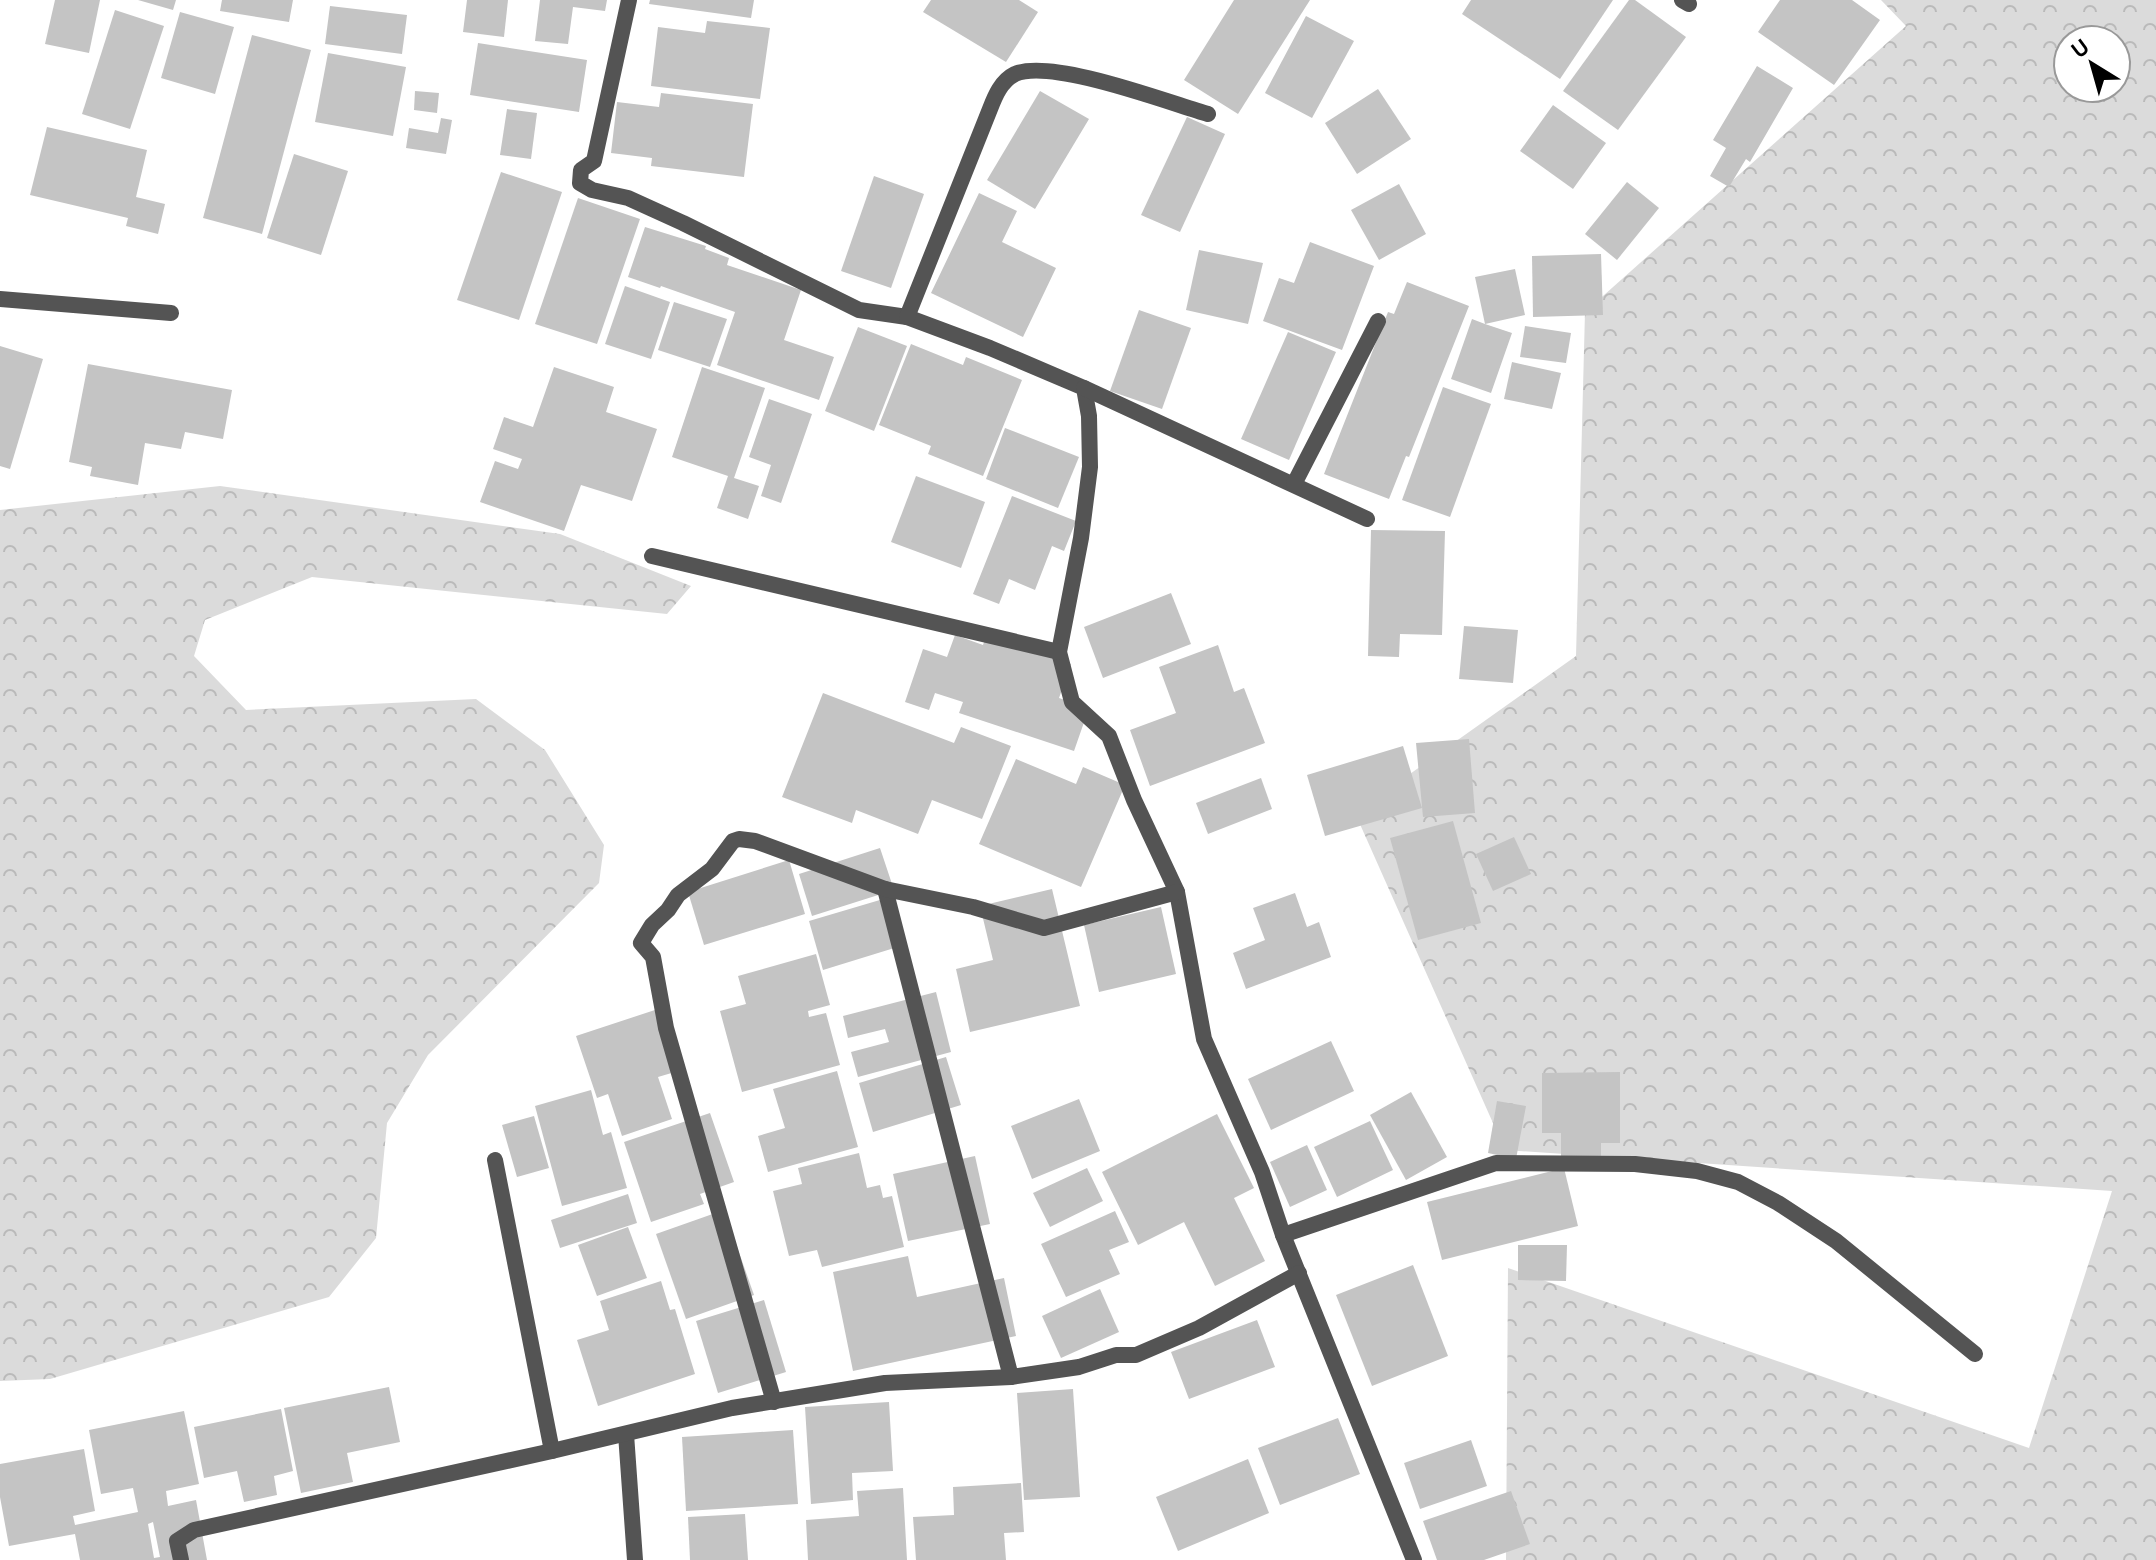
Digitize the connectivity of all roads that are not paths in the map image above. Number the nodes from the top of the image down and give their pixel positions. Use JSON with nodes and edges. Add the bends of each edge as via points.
{"nodes":[{"id":1,"x":629,"y":0,"type":"edge"},
{"id":2,"x":1208,"y":114,"type":"dead end"},
{"id":3,"x":0,"y":299,"type":"edge"},
{"id":4,"x":171,"y":313,"type":"dead end"},
{"id":5,"x":907,"y":317,"type":"junction"},
{"id":6,"x":1378,"y":321,"type":"dead end"},
{"id":7,"x":1084,"y":388,"type":"junction"},
{"id":8,"x":1294,"y":484,"type":"junction"},
{"id":9,"x":1367,"y":519,"type":"dead end"},
{"id":10,"x":652,"y":556,"type":"dead end"},
{"id":11,"x":1059,"y":652,"type":"junction"},
{"id":12,"x":885,"y":889,"type":"junction"},
{"id":13,"x":1177,"y":892,"type":"junction"},
{"id":14,"x":495,"y":1160,"type":"dead end"},
{"id":15,"x":1283,"y":1235,"type":"junction"},
{"id":16,"x":1299,"y":1273,"type":"junction"},
{"id":17,"x":1975,"y":1354,"type":"dead end"},
{"id":18,"x":1011,"y":1377,"type":"junction"},
{"id":19,"x":774,"y":1402,"type":"junction"},
{"id":20,"x":626,"y":1434,"type":"junction"},
{"id":21,"x":552,"y":1451,"type":"junction"},
{"id":22,"x":181,"y":1560,"type":"edge"},
{"id":23,"x":635,"y":1560,"type":"edge"},
{"id":24,"x":1414,"y":1560,"type":"edge"}],
"edges":[{"from":1,"to":5,"type":"street","via":[[594,161],[581,170],[580,183],[683,223],[859,310]]},
{"from":2,"to":5,"type":"street","via":[[1069,73],[1031,70],[1008,79],[990,109]]},
{"from":3,"to":4,"type":"street"},
{"from":5,"to":7,"type":"street"},
{"from":6,"to":8,"type":"street"},
{"from":7,"to":8,"type":"street"},
{"from":7,"to":11,"type":"street","via":[[1090,467]]},
{"from":8,"to":9,"type":"street"},
{"from":10,"to":11,"type":"street"},
{"from":11,"to":13,"type":"street","via":[[1072,702],[1109,736]]},
{"from":12,"to":13,"type":"street","via":[[1044,928]]},
{"from":12,"to":18,"type":"street"},
{"from":12,"to":19,"type":"street","via":[[739,839],[678,895],[641,943],[653,957],[666,1028]]},
{"from":13,"to":15,"type":"street","via":[[1204,1039],[1262,1172]]},
{"from":14,"to":21,"type":"street"},
{"from":15,"to":16,"type":"street"},
{"from":15,"to":17,"type":"street","via":[[1496,1163],[1635,1164],[1697,1171],[1738,1182],[1836,1241]]},
{"from":16,"to":18,"type":"street","via":[[1199,1328],[1136,1355]]},
{"from":16,"to":24,"type":"street"},
{"from":18,"to":19,"type":"street","via":[[885,1383]]},
{"from":19,"to":20,"type":"street"},
{"from":20,"to":21,"type":"street"},
{"from":20,"to":23,"type":"street"},
{"from":21,"to":22,"type":"street","via":[[194,1530],[177,1541]]}]}
